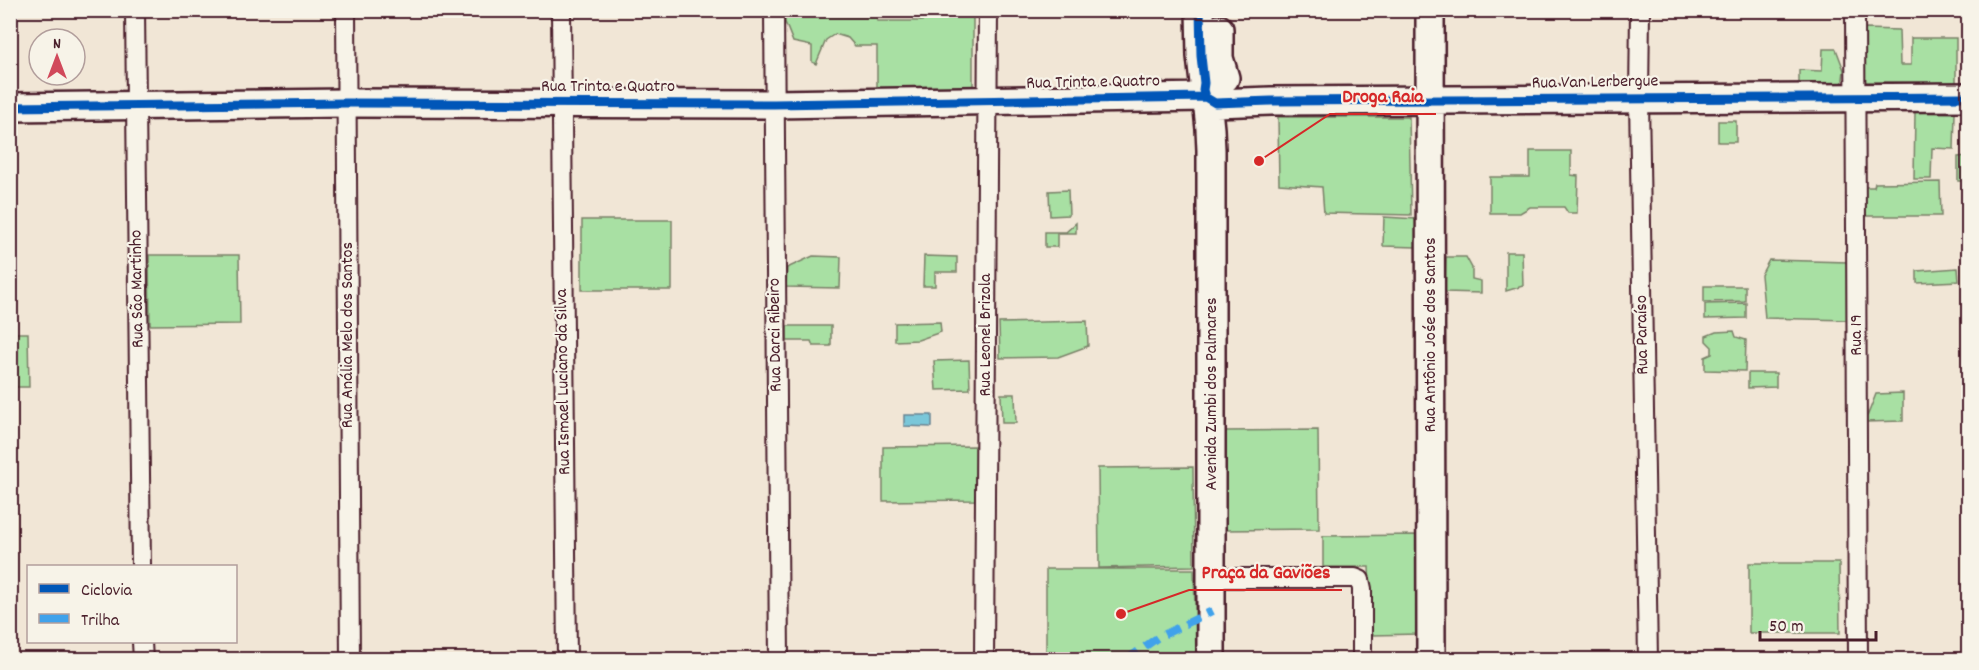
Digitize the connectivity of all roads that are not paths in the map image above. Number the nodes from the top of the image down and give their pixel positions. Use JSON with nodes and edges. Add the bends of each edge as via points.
{"nodes":[{"id":1,"x":135,"y":10,"type":"edge"},
{"id":2,"x":346,"y":10,"type":"edge"},
{"id":3,"x":561,"y":10,"type":"edge"},
{"id":4,"x":774,"y":10,"type":"edge"},
{"id":5,"x":988,"y":10,"type":"edge"},
{"id":6,"x":1200,"y":10,"type":"edge"},
{"id":7,"x":1219,"y":10,"type":"edge"},
{"id":8,"x":1430,"y":10,"type":"edge"},
{"id":9,"x":1640,"y":10,"type":"edge"},
{"id":10,"x":1856,"y":10,"type":"edge"},
{"id":11,"x":1216,"y":92,"type":"junction"},
{"id":12,"x":1856,"y":97,"type":"junction"},
{"id":13,"x":1968,"y":97,"type":"edge"},
{"id":14,"x":1639,"y":99,"type":"junction"},
{"id":15,"x":1431,"y":101,"type":"junction"},
{"id":16,"x":987,"y":102,"type":"junction"},
{"id":17,"x":346,"y":103,"type":"junction"},
{"id":18,"x":561,"y":104,"type":"junction"},
{"id":19,"x":774,"y":104,"type":"junction"},
{"id":20,"x":135,"y":106,"type":"junction"},
{"id":21,"x":10,"y":107,"type":"edge"},
{"id":22,"x":141,"y":565,"type":"edge"},
{"id":23,"x":1213,"y":578,"type":"junction"},
{"id":24,"x":142,"y":643,"type":"edge"},
{"id":25,"x":142,"y":660,"type":"edge"},
{"id":26,"x":350,"y":660,"type":"edge"},
{"id":27,"x":567,"y":660,"type":"edge"},
{"id":28,"x":779,"y":660,"type":"edge"},
{"id":29,"x":984,"y":660,"type":"edge"},
{"id":30,"x":1211,"y":660,"type":"edge"},
{"id":31,"x":1362,"y":660,"type":"edge"},
{"id":32,"x":1431,"y":660,"type":"edge"},
{"id":33,"x":1648,"y":660,"type":"edge"},
{"id":34,"x":1858,"y":660,"type":"edge"}],
"edges":[{"from":1,"to":20,"type":"street","name":"Rua São Martinho"},
{"from":2,"to":17,"type":"street","name":"Rua Anália Melo dos Santos"},
{"from":3,"to":18,"type":"street","name":"Rua Ismael Luciano da Silva"},
{"from":4,"to":19,"type":"street","name":"Rua Darci Ribeiro"},
{"from":5,"to":16,"type":"street","name":"Rua Leonel Brizola"},
{"from":6,"to":11,"type":"street","via":[[1201,56]]},
{"from":7,"to":11,"type":"street","via":[[1221,67]]},
{"from":8,"to":15,"type":"street","name":"Rua Antônio Jośe dos Santos"},
{"from":9,"to":14,"type":"street","name":"Rua Paraíso"},
{"from":10,"to":12,"type":"street","name":"Rua 19"},
{"from":11,"to":15,"type":"street","name":"Rua Van Lerbergue","via":[[1271,100]]},
{"from":11,"to":16,"type":"street","name":"Rua Trinta e Quatro"},
{"from":11,"to":23,"type":"street","name":"Avenida Zumbi dos Palmares","via":[[1210,129]]},
{"from":12,"to":13,"type":"street","name":"Rua Van Lerbergue"},
{"from":12,"to":14,"type":"street","name":"Rua Van Lerbergue"},
{"from":12,"to":34,"type":"street","name":"Rua 19"},
{"from":14,"to":15,"type":"street","name":"Rua Van Lerbergue"},
{"from":14,"to":33,"type":"street","name":"Rua Paraíso"},
{"from":15,"to":32,"type":"street","name":"Rua Antônio Jośe dos Santos"},
{"from":16,"to":19,"type":"street","name":"Rua Trinta e Quatro"},
{"from":16,"to":29,"type":"street","name":"Rua Leonel Brizola"},
{"from":17,"to":18,"type":"street","name":"Rua Trinta e Quatro"},
{"from":17,"to":20,"type":"street","name":"Rua Trinta e Quatro"},
{"from":17,"to":26,"type":"street","name":"Rua Anália Melo dos Santos"},
{"from":18,"to":19,"type":"street","name":"Rua Trinta e Quatro"},
{"from":18,"to":27,"type":"street","name":"Rua Ismael Luciano da Silva"},
{"from":19,"to":28,"type":"street","name":"Rua Darci Ribeiro"},
{"from":20,"to":21,"type":"street","name":"Rua Trinta e Quatro"},
{"from":20,"to":22,"type":"street","name":"Rua São Martinho"},
{"from":23,"to":30,"type":"street","name":"Avenida Zumbi dos Palmares"},
{"from":23,"to":31,"type":"street","via":[[1359,580]]},
{"from":24,"to":25,"type":"street"}]}
